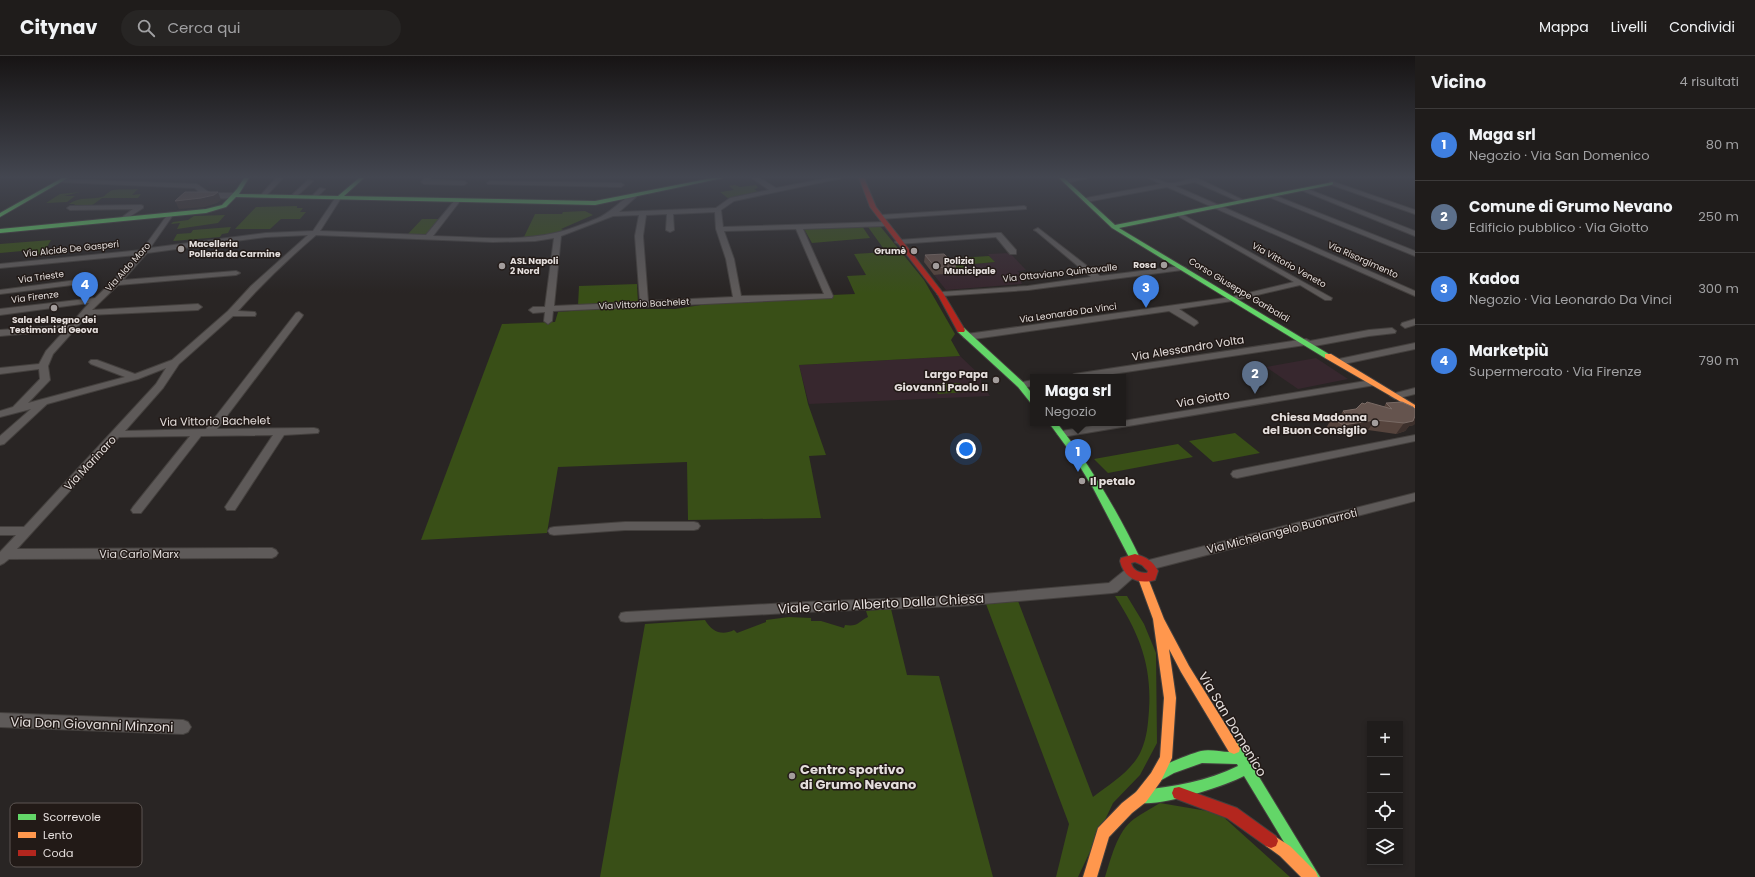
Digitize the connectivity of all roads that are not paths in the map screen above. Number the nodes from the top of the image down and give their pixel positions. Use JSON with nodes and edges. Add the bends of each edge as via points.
{"nodes":[{"id":1,"x":127,"y":216,"type":"edge"},
{"id":2,"x":155,"y":216,"type":"edge"},
{"id":3,"x":169,"y":216,"type":"edge"},
{"id":4,"x":326,"y":216,"type":"edge"},
{"id":5,"x":442,"y":216,"type":"edge"},
{"id":6,"x":607,"y":216,"type":"edge"},
{"id":7,"x":642,"y":216,"type":"edge"},
{"id":8,"x":670,"y":216,"type":"edge"},
{"id":9,"x":719,"y":216,"type":"edge"},
{"id":10,"x":880,"y":216,"type":"edge"},
{"id":11,"x":934,"y":216,"type":"edge"},
{"id":12,"x":1100,"y":216,"type":"edge"},
{"id":13,"x":1167,"y":216,"type":"edge"},
{"id":14,"x":1182,"y":216,"type":"edge"},
{"id":15,"x":1237,"y":216,"type":"edge"},
{"id":16,"x":1321,"y":216,"type":"edge"},
{"id":17,"x":1371,"y":216,"type":"edge"},
{"id":18,"x":123,"y":219,"type":"junction"},
{"id":19,"x":883,"y":221,"type":"junction"},
{"id":20,"x":798,"y":226,"type":"junction"},
{"id":21,"x":1114,"y":227,"type":"junction"},
{"id":22,"x":720,"y":229,"type":"junction"},
{"id":23,"x":670,"y":230,"type":"dead end"},
{"id":24,"x":1038,"y":230,"type":"dead end"},
{"id":25,"x":0,"y":231,"type":"edge"},
{"id":26,"x":316,"y":233,"type":"junction"},
{"id":27,"x":1415,"y":234,"type":"edge"},
{"id":28,"x":558,"y":235,"type":"junction"},
{"id":29,"x":428,"y":237,"type":"junction"},
{"id":30,"x":899,"y":242,"type":"junction"},
{"id":31,"x":144,"y":252,"type":"junction"},
{"id":32,"x":1014,"y":252,"type":"dead end"},
{"id":33,"x":1415,"y":254,"type":"edge"},
{"id":34,"x":0,"y":266,"type":"edge"},
{"id":35,"x":1182,"y":268,"type":"junction"},
{"id":36,"x":236,"y":273,"type":"dead end"},
{"id":37,"x":1098,"y":279,"type":"junction"},
{"id":38,"x":85,"y":281,"type":"dead end"},
{"id":39,"x":116,"y":283,"type":"junction"},
{"id":40,"x":1300,"y":283,"type":"junction"},
{"id":41,"x":27,"y":289,"type":"junction"},
{"id":42,"x":0,"y":292,"type":"edge"},
{"id":43,"x":943,"y":294,"type":"junction"},
{"id":44,"x":1415,"y":294,"type":"edge"},
{"id":45,"x":737,"y":298,"type":"junction"},
{"id":46,"x":1328,"y":298,"type":"dead end"},
{"id":47,"x":97,"y":300,"type":"junction"},
{"id":48,"x":1230,"y":300,"type":"junction"},
{"id":49,"x":644,"y":304,"type":"junction"},
{"id":50,"x":198,"y":307,"type":"dead end"},
{"id":51,"x":1171,"y":308,"type":"junction"},
{"id":52,"x":549,"y":309,"type":"junction"},
{"id":53,"x":11,"y":310,"type":"junction"},
{"id":54,"x":533,"y":310,"type":"dead end"},
{"id":55,"x":0,"y":312,"type":"edge"},
{"id":56,"x":86,"y":312,"type":"junction"},
{"id":57,"x":231,"y":313,"type":"junction"},
{"id":58,"x":252,"y":314,"type":"dead end"},
{"id":59,"x":299,"y":315,"type":"dead end"},
{"id":60,"x":548,"y":321,"type":"dead end"},
{"id":61,"x":1415,"y":322,"type":"edge"},
{"id":62,"x":1194,"y":323,"type":"dead end"},
{"id":63,"x":1405,"y":325,"type":"dead end"},
{"id":64,"x":73,"y":327,"type":"junction"},
{"id":65,"x":1392,"y":332,"type":"dead end"},
{"id":66,"x":0,"y":333,"type":"edge"},
{"id":67,"x":967,"y":337,"type":"junction"},
{"id":68,"x":1307,"y":343,"type":"junction"},
{"id":69,"x":1415,"y":346,"type":"edge"},
{"id":70,"x":94,"y":362,"type":"dead end"},
{"id":71,"x":175,"y":362,"type":"junction"},
{"id":72,"x":1338,"y":362,"type":"junction"},
{"id":73,"x":43,"y":366,"type":"junction"},
{"id":74,"x":0,"y":370,"type":"edge"},
{"id":75,"x":1095,"y":374,"type":"edge"},
{"id":76,"x":135,"y":377,"type":"junction"},
{"id":77,"x":1372,"y":382,"type":"junction"},
{"id":78,"x":1030,"y":384,"type":"edge"},
{"id":79,"x":77,"y":385,"type":"dead end"},
{"id":80,"x":1021,"y":385,"type":"junction"},
{"id":81,"x":88,"y":390,"type":"junction"},
{"id":82,"x":1415,"y":391,"type":"edge"},
{"id":83,"x":1030,"y":396,"type":"edge"},
{"id":84,"x":1395,"y":396,"type":"junction"},
{"id":85,"x":44,"y":402,"type":"junction"},
{"id":86,"x":1415,"y":408,"type":"edge"},
{"id":87,"x":16,"y":410,"type":"junction"},
{"id":88,"x":0,"y":414,"type":"edge"},
{"id":89,"x":1126,"y":423,"type":"edge"},
{"id":90,"x":1055,"y":426,"type":"edge"},
{"id":91,"x":1110,"y":426,"type":"edge"},
{"id":92,"x":314,"y":431,"type":"dead end"},
{"id":93,"x":280,"y":432,"type":"junction"},
{"id":94,"x":116,"y":434,"type":"junction"},
{"id":95,"x":197,"y":434,"type":"junction"},
{"id":96,"x":209,"y":434,"type":"junction"},
{"id":97,"x":1062,"y":434,"type":"junction"},
{"id":98,"x":1415,"y":438,"type":"edge"},
{"id":99,"x":0,"y":442,"type":"edge"},
{"id":100,"x":1237,"y":474,"type":"dead end"},
{"id":101,"x":1415,"y":497,"type":"edge"},
{"id":102,"x":231,"y":506,"type":"dead end"},
{"id":103,"x":137,"y":510,"type":"dead end"},
{"id":104,"x":694,"y":526,"type":"dead end"},
{"id":105,"x":0,"y":531,"type":"edge"},
{"id":106,"x":27,"y":531,"type":"junction"},
{"id":107,"x":554,"y":531,"type":"dead end"},
{"id":108,"x":272,"y":553,"type":"dead end"},
{"id":109,"x":3,"y":557,"type":"edge"},
{"id":110,"x":1135,"y":558,"type":"junction"},
{"id":111,"x":1150,"y":565,"type":"junction"},
{"id":112,"x":1130,"y":573,"type":"junction"},
{"id":113,"x":1144,"y":578,"type":"junction"},
{"id":114,"x":626,"y":616,"type":"dead end"},
{"id":115,"x":1159,"y":619,"type":"junction"},
{"id":116,"x":0,"y":720,"type":"edge"},
{"id":117,"x":183,"y":727,"type":"dead end"},
{"id":118,"x":1239,"y":758,"type":"junction"},
{"id":119,"x":1246,"y":769,"type":"junction"},
{"id":120,"x":1156,"y":777,"type":"junction"},
{"id":121,"x":1179,"y":793,"type":"junction"},
{"id":122,"x":1141,"y":797,"type":"junction"},
{"id":123,"x":1090,"y":877,"type":"edge"},
{"id":124,"x":1312,"y":877,"type":"edge"}],
"edges":[{"from":1,"to":18,"type":"street"},
{"from":2,"to":18,"type":"main road"},
{"from":3,"to":31,"type":"street","name":"Via Aldo Moro"},
{"from":4,"to":26,"type":"street"},
{"from":5,"to":29,"type":"street"},
{"from":6,"to":28,"type":"street","name":"Via Alcide De Gasperi"},
{"from":7,"to":49,"type":"street","via":[[639,236]]},
{"from":8,"to":23,"type":"street"},
{"from":9,"to":22,"type":"street"},
{"from":10,"to":19,"type":"main road"},
{"from":11,"to":19,"type":"street"},
{"from":12,"to":21,"type":"main road","name":"Corso Giuseppe Garibaldi"},
{"from":13,"to":21,"type":"main road"},
{"from":14,"to":40,"type":"street","name":"Via Vittorio Veneto"},
{"from":15,"to":44,"type":"street","name":"Via Risorgimento"},
{"from":16,"to":33,"type":"street"},
{"from":17,"to":27,"type":"street"},
{"from":18,"to":25,"type":"main road"},
{"from":19,"to":20,"type":"street"},
{"from":19,"to":30,"type":"main road"},
{"from":20,"to":22,"type":"street"},
{"from":20,"to":45,"type":"street","name":"Via Vittorio Bachelet","via":[[829,296]]},
{"from":21,"to":35,"type":"main road","name":"Corso Giuseppe Garibaldi"},
{"from":22,"to":45,"type":"street","via":[[730,259]]},
{"from":24,"to":37,"type":"street"},
{"from":26,"to":29,"type":"street","name":"Via Alcide De Gasperi"},
{"from":26,"to":31,"type":"street","name":"Via Alcide De Gasperi","via":[[266,235]]},
{"from":26,"to":57,"type":"street","via":[[276,267]]},
{"from":28,"to":29,"type":"street","name":"Via Alcide De Gasperi","via":[[509,240]]},
{"from":28,"to":52,"type":"street"},
{"from":30,"to":32,"type":"street","via":[[998,235]]},
{"from":30,"to":43,"type":"main road"},
{"from":31,"to":34,"type":"street","name":"Via Alcide De Gasperi"},
{"from":31,"to":39,"type":"street","name":"Via Aldo Moro"},
{"from":35,"to":37,"type":"street","name":"Via Ottaviano Quintavalle"},
{"from":35,"to":48,"type":"main road","name":"Corso Giuseppe Garibaldi"},
{"from":36,"to":39,"type":"street"},
{"from":37,"to":43,"type":"street","name":"Via Ottaviano Quintavalle","via":[[1028,288]]},
{"from":38,"to":41,"type":"street","name":"Via Trieste"},
{"from":39,"to":47,"type":"street","name":"Via Aldo Moro"},
{"from":40,"to":46,"type":"street","name":"Via Vittorio Veneto"},
{"from":40,"to":48,"type":"street","name":"Via Leonardo Da Vinci"},
{"from":41,"to":42,"type":"street","name":"Via Trieste"},
{"from":41,"to":53,"type":"street"},
{"from":43,"to":67,"type":"main road","via":[[958,325]]},
{"from":45,"to":49,"type":"street","name":"Via Vittorio Bachelet"},
{"from":47,"to":53,"type":"street","name":"Via Firenze"},
{"from":47,"to":56,"type":"street","name":"Via Aldo Moro"},
{"from":48,"to":51,"type":"street","name":"Via Leonardo Da Vinci"},
{"from":48,"to":68,"type":"main road","name":"Corso Giuseppe Garibaldi"},
{"from":49,"to":52,"type":"street","name":"Via Vittorio Bachelet"},
{"from":50,"to":56,"type":"street"},
{"from":51,"to":62,"type":"street"},
{"from":51,"to":67,"type":"street","name":"Via Leonardo Da Vinci"},
{"from":52,"to":54,"type":"street","name":"Via Vittorio Bachelet"},
{"from":52,"to":60,"type":"street"},
{"from":53,"to":55,"type":"street","name":"Via Firenze"},
{"from":56,"to":64,"type":"street","name":"Via Aldo Moro"},
{"from":57,"to":58,"type":"street"},
{"from":57,"to":71,"type":"street"},
{"from":59,"to":96,"type":"street"},
{"from":61,"to":63,"type":"street"},
{"from":64,"to":66,"type":"street"},
{"from":64,"to":73,"type":"street","name":"Via Aldo Moro","via":[[49,354]]},
{"from":65,"to":68,"type":"street","name":"Via Alessandro Volta"},
{"from":67,"to":80,"type":"main road"},
{"from":68,"to":72,"type":"main road","name":"Corso Giuseppe Garibaldi"},
{"from":68,"to":75,"type":"street","name":"Via Alessandro Volta"},
{"from":69,"to":72,"type":"street"},
{"from":70,"to":76,"type":"street"},
{"from":71,"to":76,"type":"street"},
{"from":71,"to":94,"type":"street","name":"Via Marinaro","via":[[160,386]]},
{"from":72,"to":77,"type":"main road","name":"Corso Giuseppe Garibaldi"},
{"from":73,"to":74,"type":"street"},
{"from":73,"to":87,"type":"street","name":"Via Aldo Moro","via":[[45,380]]},
{"from":76,"to":81,"type":"street"},
{"from":77,"to":84,"type":"main road","name":"Corso Giuseppe Garibaldi"},
{"from":77,"to":89,"type":"street","name":"Via Giotto"},
{"from":78,"to":80,"type":"street"},
{"from":79,"to":81,"type":"street"},
{"from":80,"to":83,"type":"main road"},
{"from":81,"to":85,"type":"street"},
{"from":82,"to":84,"type":"street"},
{"from":84,"to":86,"type":"main road","name":"Corso Giuseppe Garibaldi"},
{"from":85,"to":87,"type":"street"},
{"from":85,"to":99,"type":"street"},
{"from":87,"to":88,"type":"street"},
{"from":90,"to":97,"type":"main road"},
{"from":91,"to":97,"type":"street","name":"Via Giotto"},
{"from":92,"to":93,"type":"street","name":"Via Vittorio Bachelet"},
{"from":93,"to":96,"type":"street","name":"Via Vittorio Bachelet"},
{"from":93,"to":102,"type":"street"},
{"from":94,"to":95,"type":"street","name":"Via Vittorio Bachelet"},
{"from":94,"to":106,"type":"street","name":"Via Marinaro"},
{"from":95,"to":96,"type":"street","name":"Via Vittorio Bachelet"},
{"from":95,"to":103,"type":"street"},
{"from":97,"to":110,"type":"main road","via":[[1076,452],[1122,528]]},
{"from":98,"to":100,"type":"street"},
{"from":101,"to":111,"type":"street","name":"Via Michelangelo Buonarroti"},
{"from":104,"to":107,"type":"street","via":[[625,526]]},
{"from":105,"to":106,"type":"street"},
{"from":106,"to":109,"type":"street","name":"Via Marinaro"},
{"from":108,"to":109,"type":"street","name":"Via Carlo Marx"},
{"from":110,"to":111,"type":"main road"},
{"from":110,"to":112,"type":"main road","via":[[1125,562],[1125,567]]},
{"from":111,"to":113,"type":"main road","via":[[1153,574]]},
{"from":112,"to":113,"type":"main road"},
{"from":112,"to":114,"type":"street","name":"Viale Carlo Alberto Dalla Chiesa","via":[[1112,588],[959,601]]},
{"from":113,"to":115,"type":"main road","name":"Via San Domenico"},
{"from":115,"to":118,"type":"main road","name":"Via San Domenico","via":[[1185,669]]},
{"from":115,"to":120,"type":"main road","via":[[1170,698],[1166,758]]},
{"from":116,"to":117,"type":"street","name":"Via Don Giovanni Minzoni"},
{"from":118,"to":119,"type":"main road","name":"Via San Domenico"},
{"from":118,"to":120,"type":"main road","via":[[1202,758],[1170,769]]},
{"from":119,"to":121,"type":"main road","via":[[1230,778]]},
{"from":119,"to":124,"type":"main road","name":"Via San Domenico"},
{"from":120,"to":122,"type":"main road"},
{"from":121,"to":122,"type":"main road"},
{"from":121,"to":124,"type":"main road","via":[[1232,814],[1285,852]]},
{"from":122,"to":123,"type":"main road","via":[[1103,833]]}]}
